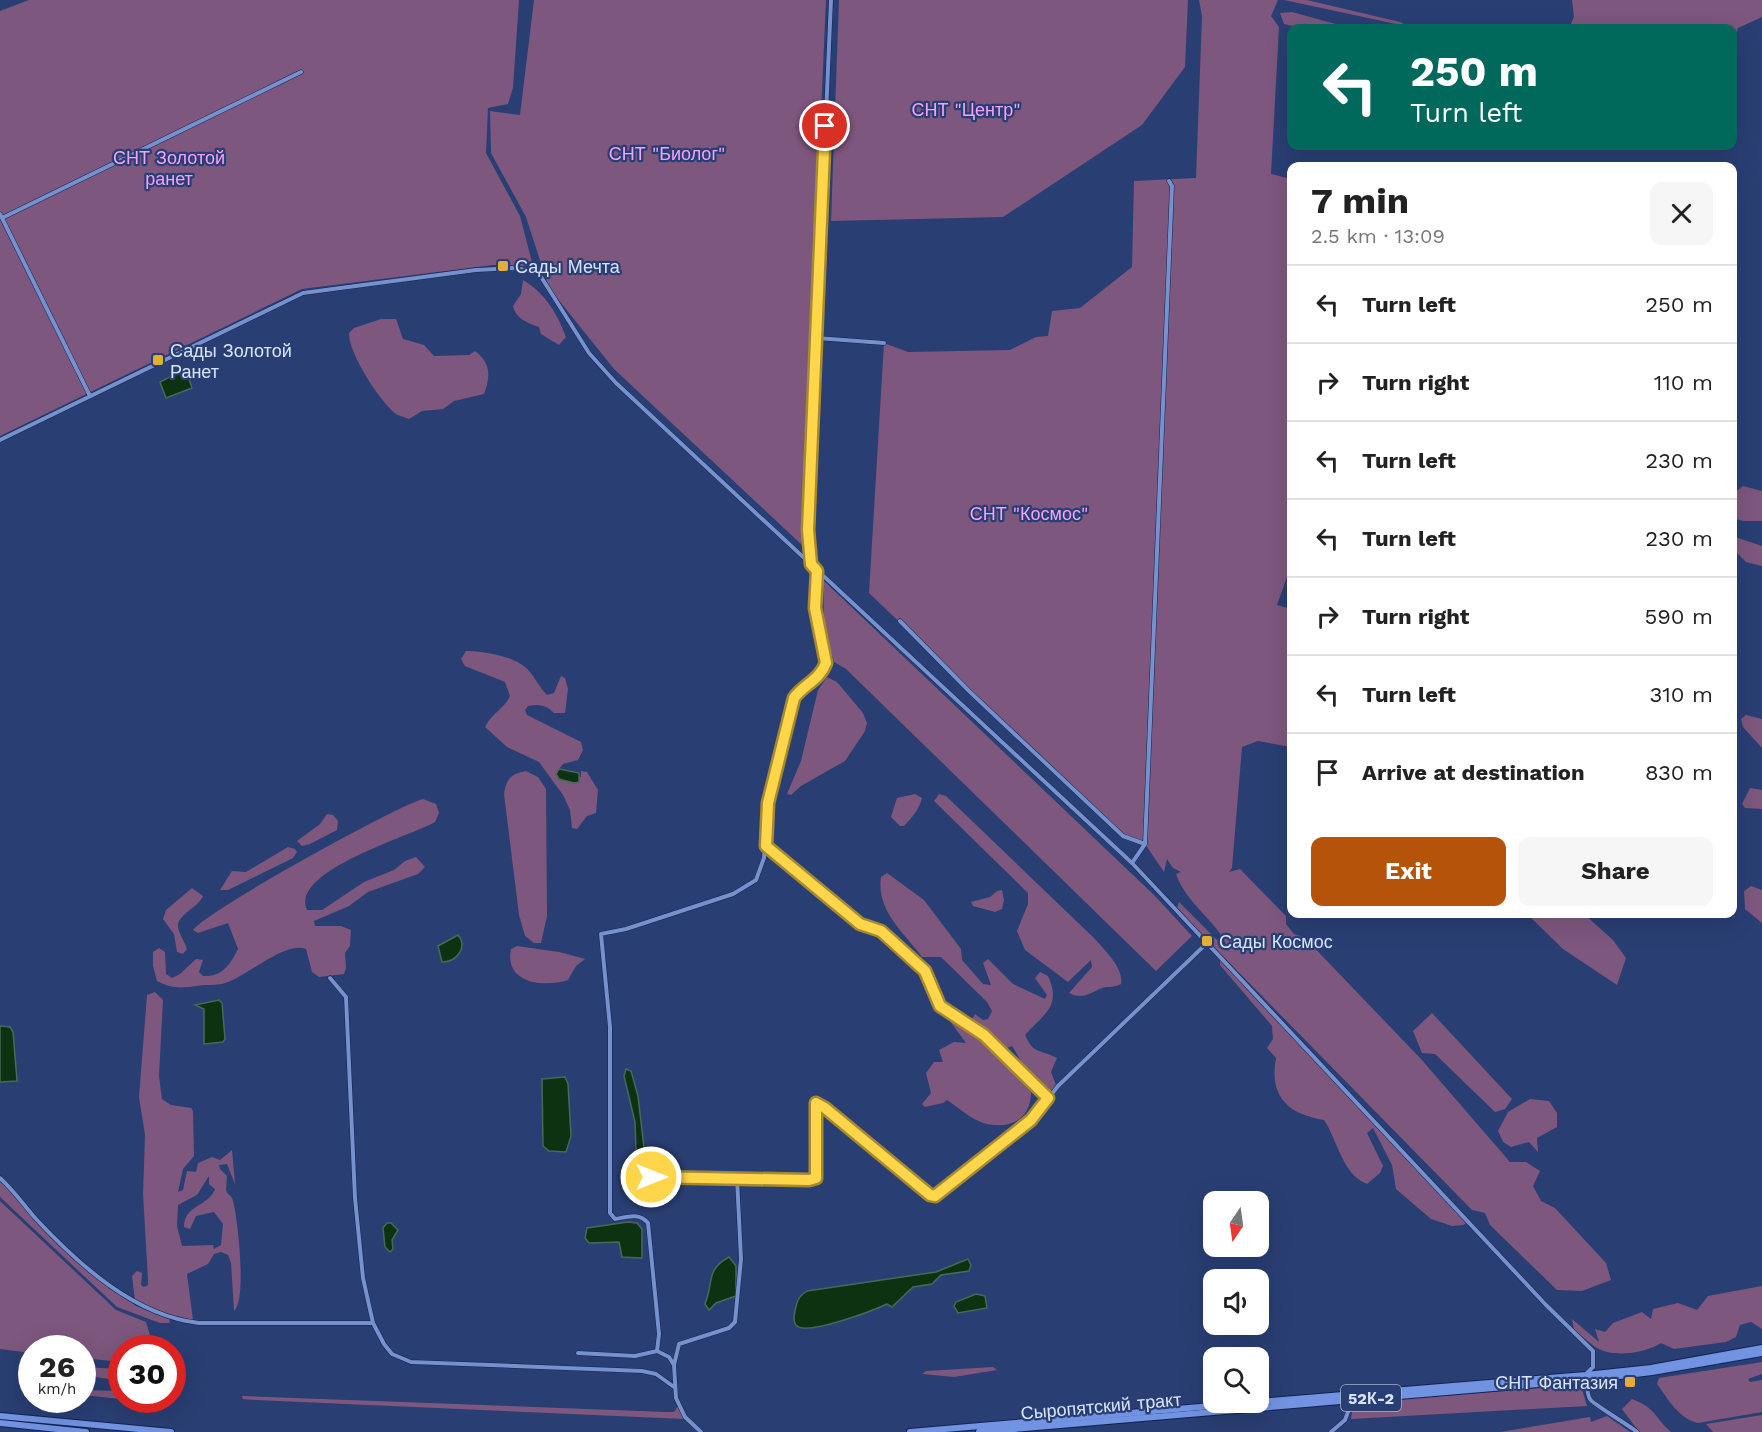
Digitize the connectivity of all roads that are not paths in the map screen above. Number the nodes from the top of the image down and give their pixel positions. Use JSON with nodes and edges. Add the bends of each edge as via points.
{"nodes":[{"id":1,"x":831,"y":0,"type":"edge"},
{"id":2,"x":301,"y":72,"type":"dead end"},
{"id":3,"x":1169,"y":181,"type":"dead end"},
{"id":4,"x":1,"y":216,"type":"edge"},
{"id":5,"x":817,"y":338,"type":"junction"},
{"id":6,"x":884,"y":343,"type":"dead end"},
{"id":7,"x":90,"y":396,"type":"junction"},
{"id":8,"x":0,"y":440,"type":"edge"},
{"id":9,"x":811,"y":564,"type":"junction"},
{"id":10,"x":817,"y":571,"type":"junction"},
{"id":11,"x":900,"y":621,"type":"dead end"},
{"id":12,"x":1145,"y":844,"type":"junction"},
{"id":13,"x":766,"y":846,"type":"junction"},
{"id":14,"x":1132,"y":863,"type":"junction"},
{"id":15,"x":1207,"y":943,"type":"junction"},
{"id":16,"x":330,"y":978,"type":"dead end"},
{"id":17,"x":1048,"y":1098,"type":"junction"},
{"id":18,"x":651,"y":1177,"type":"dead end"},
{"id":19,"x":0,"y":1178,"type":"edge"},
{"id":20,"x":737,"y":1178,"type":"junction"},
{"id":21,"x":373,"y":1323,"type":"junction"},
{"id":22,"x":1762,"y":1348,"type":"edge"},
{"id":23,"x":657,"y":1351,"type":"junction"},
{"id":24,"x":578,"y":1353,"type":"dead end"},
{"id":25,"x":1762,"y":1353,"type":"edge"},
{"id":26,"x":674,"y":1365,"type":"junction"},
{"id":27,"x":1586,"y":1377,"type":"junction"},
{"id":28,"x":674,"y":1387,"type":"junction"},
{"id":29,"x":1352,"y":1400,"type":"junction"},
{"id":30,"x":1269,"y":1401,"type":"edge"},
{"id":31,"x":1203,"y":1407,"type":"edge"},
{"id":32,"x":0,"y":1416,"type":"edge"},
{"id":33,"x":0,"y":1423,"type":"edge"},
{"id":34,"x":86,"y":1432,"type":"edge"},
{"id":35,"x":171,"y":1432,"type":"edge"},
{"id":36,"x":701,"y":1432,"type":"edge"},
{"id":37,"x":910,"y":1432,"type":"edge"},
{"id":38,"x":979,"y":1432,"type":"edge"},
{"id":39,"x":1331,"y":1432,"type":"edge"},
{"id":40,"x":1637,"y":1432,"type":"edge"}],
"edges":[{"from":1,"to":5,"type":"street"},
{"from":2,"to":4,"type":"street"},
{"from":3,"to":12,"type":"street","via":[[1172,186]]},
{"from":4,"to":7,"type":"street"},
{"from":5,"to":6,"type":"street"},
{"from":5,"to":9,"type":"street","via":[[809,523]]},
{"from":7,"to":8,"type":"street"},
{"from":7,"to":9,"type":"street","via":[[303,293],[476,270],[532,271],[543,279],[589,353],[616,383]]},
{"from":9,"to":10,"type":"street"},
{"from":10,"to":13,"type":"street","via":[[816,618],[826,663],[820,677],[800,689],[794,698],[768,803]]},
{"from":10,"to":14,"type":"street"},
{"from":11,"to":12,"type":"street","via":[[1123,836]]},
{"from":12,"to":14,"type":"street"},
{"from":13,"to":17,"type":"street","via":[[860,924],[881,931],[925,971],[940,1006],[984,1035]]},
{"from":13,"to":23,"type":"street","via":[[760,874],[739,891],[601,934],[610,1027],[610,1213],[615,1219],[644,1217],[648,1223]]},
{"from":14,"to":15,"type":"street"},
{"from":15,"to":17,"type":"street","via":[[1144,1000]]},
{"from":15,"to":27,"type":"street","via":[[1546,1305],[1593,1350],[1593,1367]]},
{"from":16,"to":21,"type":"street","via":[[346,998],[358,1239]]},
{"from":17,"to":20,"type":"street","via":[[1031,1120],[935,1196],[816,1103],[816,1178]]},
{"from":18,"to":20,"type":"street"},
{"from":19,"to":21,"type":"street","via":[[38,1220],[105,1282],[132,1302],[156,1313],[199,1323]]},
{"from":20,"to":26,"type":"street","via":[[741,1259],[735,1322],[729,1328],[679,1344]]},
{"from":21,"to":28,"type":"street","via":[[392,1354],[411,1362],[642,1371],[656,1374]]},
{"from":22,"to":27,"type":"main road","name":"Сыропятский тракт","number":"52К-2"},
{"from":23,"to":24,"type":"street","via":[[635,1356]]},
{"from":23,"to":26,"type":"street"},
{"from":25,"to":27,"type":"main road","name":"Сыропятский тракт","number":"52К-2","via":[[1652,1372]]},
{"from":26,"to":28,"type":"street"},
{"from":27,"to":29,"type":"main road","name":"Сыропятский тракт","number":"52К-2"},
{"from":27,"to":30,"type":"main road","name":"Сыропятский тракт","number":"52К-2"},
{"from":27,"to":40,"type":"street","via":[[1588,1397],[1593,1404]]},
{"from":28,"to":36,"type":"street","via":[[685,1417]]},
{"from":29,"to":38,"type":"main road","name":"Сыропятский тракт","number":"52К-2"},
{"from":29,"to":39,"type":"street","via":[[1345,1420]]},
{"from":31,"to":37,"type":"main road","name":"Сыропятский тракт","number":"52К-2"},
{"from":32,"to":35,"type":"main road"},
{"from":33,"to":34,"type":"main road"}]}
